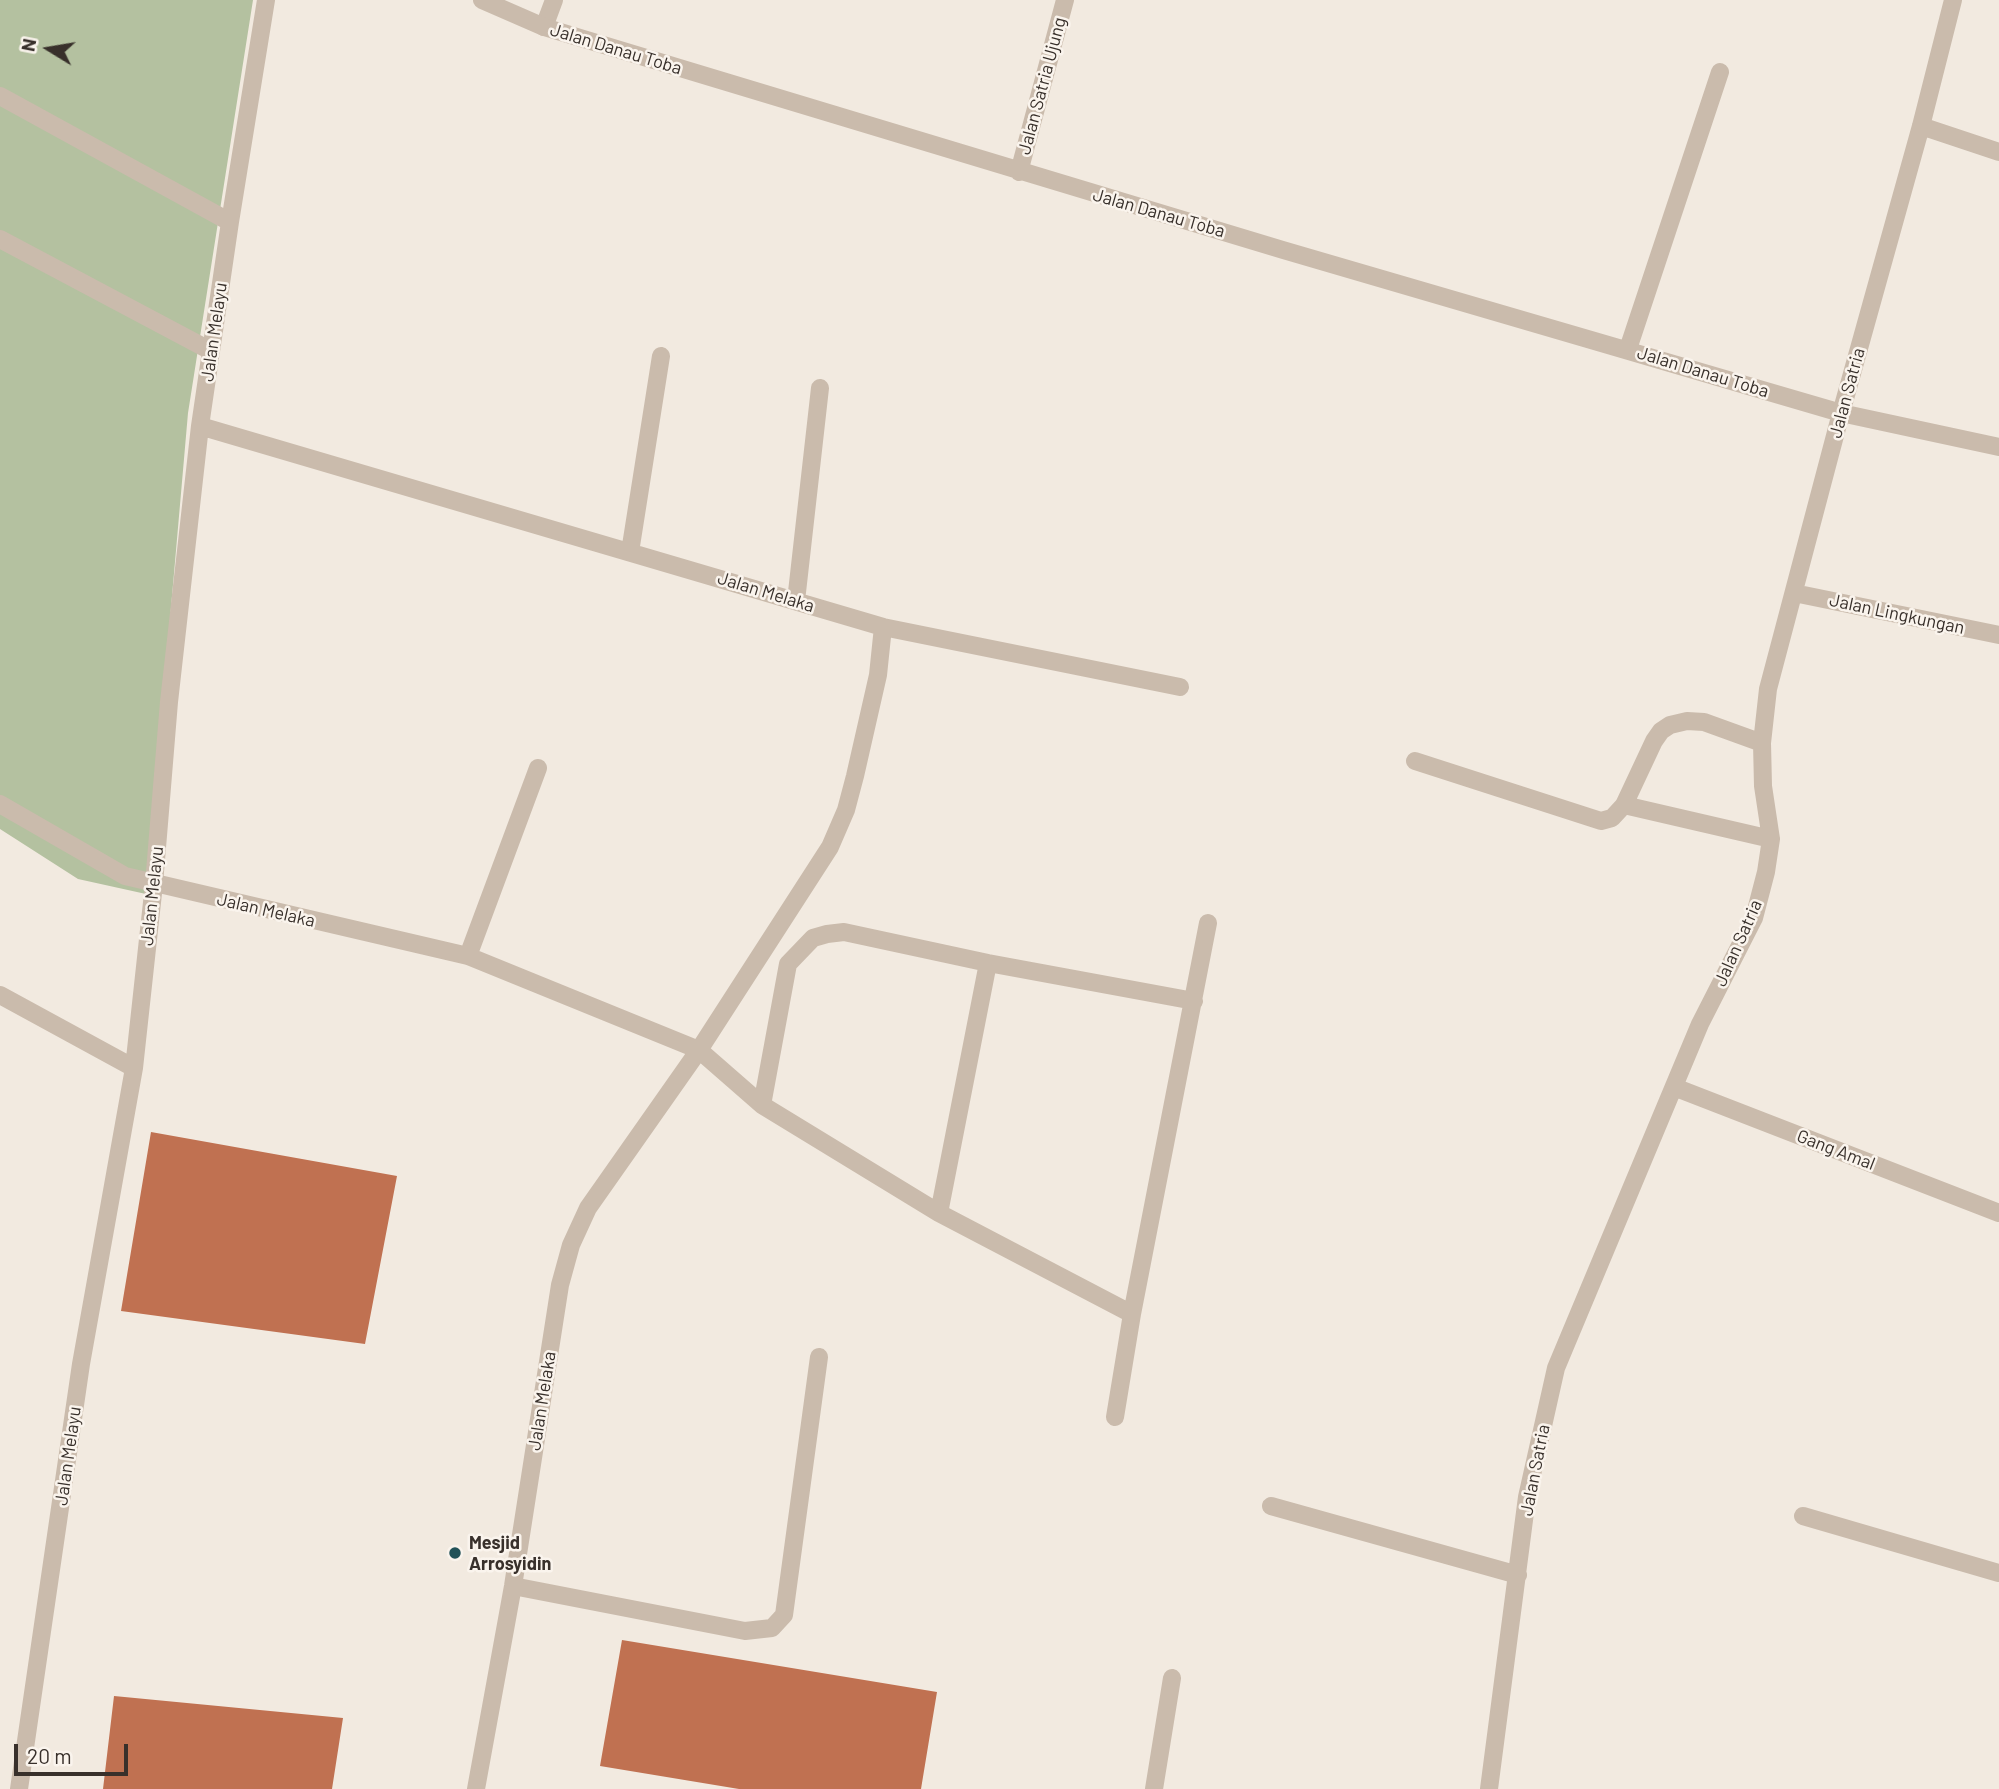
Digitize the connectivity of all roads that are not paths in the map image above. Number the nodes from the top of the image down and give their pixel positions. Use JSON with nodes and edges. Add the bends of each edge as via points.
{"nodes":[{"id":1,"x":266,"y":0,"type":"edge"},
{"id":2,"x":482,"y":0,"type":"edge"},
{"id":3,"x":554,"y":0,"type":"edge"},
{"id":4,"x":1065,"y":0,"type":"edge"},
{"id":5,"x":1953,"y":0,"type":"edge"},
{"id":6,"x":544,"y":27,"type":"junction"},
{"id":7,"x":1720,"y":72,"type":"dead end"},
{"id":8,"x":0,"y":96,"type":"edge"},
{"id":9,"x":1922,"y":126,"type":"junction"},
{"id":10,"x":1999,"y":152,"type":"edge"},
{"id":11,"x":1019,"y":172,"type":"junction"},
{"id":12,"x":230,"y":222,"type":"junction"},
{"id":13,"x":0,"y":239,"type":"edge"},
{"id":14,"x":1628,"y":349,"type":"junction"},
{"id":15,"x":211,"y":351,"type":"junction"},
{"id":16,"x":661,"y":356,"type":"dead end"},
{"id":17,"x":820,"y":388,"type":"dead end"},
{"id":18,"x":1841,"y":412,"type":"junction"},
{"id":19,"x":201,"y":426,"type":"junction"},
{"id":20,"x":1999,"y":447,"type":"edge"},
{"id":21,"x":630,"y":552,"type":"junction"},
{"id":22,"x":1794,"y":593,"type":"junction"},
{"id":23,"x":796,"y":601,"type":"junction"},
{"id":24,"x":883,"y":627,"type":"junction"},
{"id":25,"x":1999,"y":635,"type":"edge"},
{"id":26,"x":1180,"y":687,"type":"dead end"},
{"id":27,"x":1762,"y":743,"type":"junction"},
{"id":28,"x":1415,"y":761,"type":"dead end"},
{"id":29,"x":538,"y":768,"type":"dead end"},
{"id":30,"x":0,"y":804,"type":"edge"},
{"id":31,"x":1624,"y":804,"type":"junction"},
{"id":32,"x":1771,"y":839,"type":"junction"},
{"id":33,"x":154,"y":884,"type":"junction"},
{"id":34,"x":1208,"y":923,"type":"dead end"},
{"id":35,"x":468,"y":956,"type":"junction"},
{"id":36,"x":988,"y":963,"type":"junction"},
{"id":37,"x":0,"y":995,"type":"edge"},
{"id":38,"x":1194,"y":1001,"type":"junction"},
{"id":39,"x":699,"y":1050,"type":"junction"},
{"id":40,"x":134,"y":1068,"type":"junction"},
{"id":41,"x":1674,"y":1087,"type":"junction"},
{"id":42,"x":762,"y":1105,"type":"junction"},
{"id":43,"x":939,"y":1213,"type":"junction"},
{"id":44,"x":1999,"y":1213,"type":"edge"},
{"id":45,"x":1132,"y":1314,"type":"junction"},
{"id":46,"x":819,"y":1357,"type":"dead end"},
{"id":47,"x":1115,"y":1417,"type":"dead end"},
{"id":48,"x":1271,"y":1506,"type":"dead end"},
{"id":49,"x":1803,"y":1516,"type":"dead end"},
{"id":50,"x":1999,"y":1573,"type":"edge"},
{"id":51,"x":1518,"y":1575,"type":"junction"},
{"id":52,"x":513,"y":1586,"type":"junction"},
{"id":53,"x":1172,"y":1678,"type":"dead end"},
{"id":54,"x":19,"y":1789,"type":"edge"},
{"id":55,"x":476,"y":1789,"type":"edge"},
{"id":56,"x":1154,"y":1789,"type":"edge"},
{"id":57,"x":1489,"y":1789,"type":"edge"}],
"edges":[{"from":1,"to":12,"type":"street","name":"Jalan Melayu"},
{"from":2,"to":6,"type":"street","name":"Jalan Danau Toba"},
{"from":3,"to":6,"type":"street"},
{"from":4,"to":11,"type":"street","name":"Jalan Satria Ujung"},
{"from":5,"to":9,"type":"street","name":"Jalan Satria"},
{"from":6,"to":11,"type":"street","name":"Jalan Danau Toba"},
{"from":7,"to":14,"type":"street"},
{"from":8,"to":12,"type":"street"},
{"from":9,"to":10,"type":"street"},
{"from":9,"to":18,"type":"street","name":"Jalan Satria"},
{"from":11,"to":14,"type":"street","name":"Jalan Danau Toba"},
{"from":12,"to":15,"type":"street","name":"Jalan Melayu"},
{"from":13,"to":15,"type":"street"},
{"from":14,"to":18,"type":"street","name":"Jalan Danau Toba"},
{"from":15,"to":19,"type":"street","name":"Jalan Melayu"},
{"from":16,"to":21,"type":"street"},
{"from":17,"to":23,"type":"street"},
{"from":18,"to":20,"type":"street"},
{"from":18,"to":22,"type":"street","name":"Jalan Satria"},
{"from":19,"to":21,"type":"street","name":"Jalan Melaka"},
{"from":19,"to":33,"type":"street","name":"Jalan Melayu","via":[[169,702]]},
{"from":21,"to":23,"type":"street","name":"Jalan Melaka"},
{"from":22,"to":25,"type":"street","name":"Jalan Lingkungan"},
{"from":22,"to":27,"type":"street","name":"Jalan Satria","via":[[1768,689]]},
{"from":23,"to":24,"type":"street","name":"Jalan Melaka"},
{"from":24,"to":26,"type":"street"},
{"from":24,"to":39,"type":"street","name":"Jalan Melaka","via":[[878,675],[855,776],[830,847]]},
{"from":27,"to":31,"type":"street","via":[[1704,722],[1670,725],[1654,741]]},
{"from":27,"to":32,"type":"street","name":"Jalan Satria"},
{"from":28,"to":31,"type":"street","via":[[1601,821],[1612,818]]},
{"from":29,"to":35,"type":"street"},
{"from":30,"to":33,"type":"street","name":"Jalan Melaka","via":[[105,866]]},
{"from":31,"to":32,"type":"street"},
{"from":32,"to":41,"type":"street","name":"Jalan Satria","via":[[1754,918]]},
{"from":33,"to":35,"type":"street","name":"Jalan Melaka"},
{"from":33,"to":40,"type":"street","name":"Jalan Melayu"},
{"from":34,"to":38,"type":"street"},
{"from":35,"to":39,"type":"street","name":"Jalan Melaka"},
{"from":36,"to":38,"type":"street"},
{"from":36,"to":42,"type":"street","via":[[844,932],[813,938],[788,964]]},
{"from":36,"to":43,"type":"street"},
{"from":37,"to":40,"type":"street"},
{"from":38,"to":45,"type":"street"},
{"from":39,"to":42,"type":"street"},
{"from":39,"to":52,"type":"street","name":"Jalan Melaka","via":[[588,1208],[571,1245],[560,1285]]},
{"from":40,"to":54,"type":"street","name":"Jalan Melayu","via":[[81,1364]]},
{"from":41,"to":44,"type":"street","name":"Gang Amal"},
{"from":41,"to":51,"type":"street","name":"Jalan Satria","via":[[1556,1368],[1527,1497]]},
{"from":42,"to":43,"type":"street"},
{"from":43,"to":45,"type":"street"},
{"from":45,"to":47,"type":"street"},
{"from":46,"to":52,"type":"street","via":[[784,1615],[772,1628],[745,1631]]},
{"from":48,"to":51,"type":"street"},
{"from":49,"to":50,"type":"street"},
{"from":51,"to":57,"type":"street","name":"Jalan Satria"},
{"from":52,"to":55,"type":"street","name":"Jalan Melaka"},
{"from":53,"to":56,"type":"street"}]}
